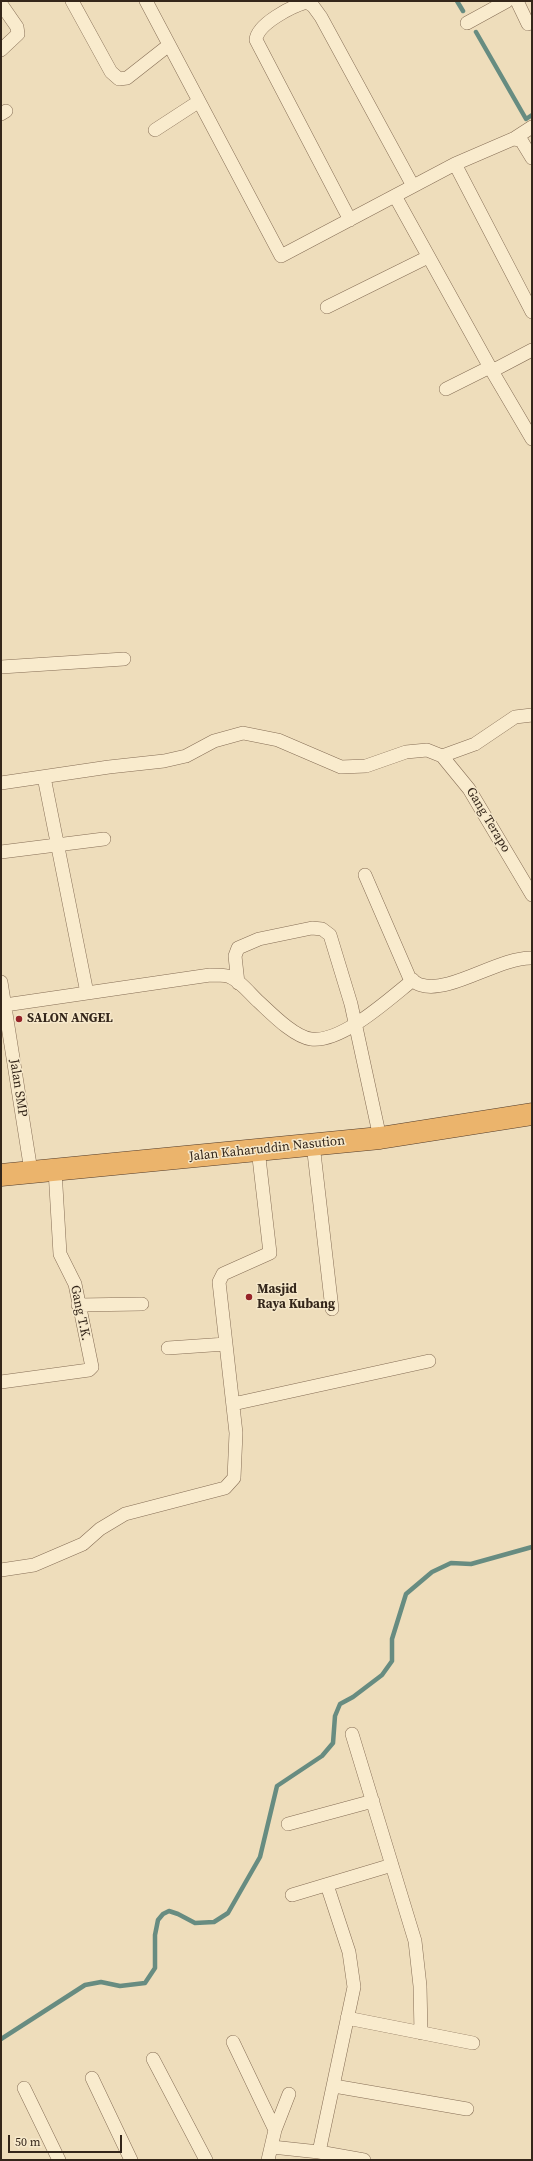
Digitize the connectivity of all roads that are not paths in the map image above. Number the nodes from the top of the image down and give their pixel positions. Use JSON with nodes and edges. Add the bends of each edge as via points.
{"nodes":[{"id":1,"x":72,"y":1,"type":"edge"},
{"id":2,"x":146,"y":1,"type":"edge"},
{"id":3,"x":507,"y":1,"type":"edge"},
{"id":4,"x":517,"y":1,"type":"edge"},
{"id":5,"x":1,"y":4,"type":"edge"},
{"id":6,"x":467,"y":23,"type":"dead end"},
{"id":7,"x":528,"y":24,"type":"dead end"},
{"id":8,"x":168,"y":45,"type":"junction"},
{"id":9,"x":1,"y":50,"type":"edge"},
{"id":10,"x":198,"y":102,"type":"junction"},
{"id":11,"x":532,"y":127,"type":"edge"},
{"id":12,"x":155,"y":130,"type":"dead end"},
{"id":13,"x":515,"y":138,"type":"junction"},
{"id":14,"x":532,"y":158,"type":"edge"},
{"id":15,"x":455,"y":164,"type":"junction"},
{"id":16,"x":413,"y":186,"type":"junction"},
{"id":17,"x":395,"y":196,"type":"junction"},
{"id":18,"x":350,"y":220,"type":"junction"},
{"id":19,"x":428,"y":257,"type":"junction"},
{"id":20,"x":327,"y":307,"type":"dead end"},
{"id":21,"x":532,"y":312,"type":"edge"},
{"id":22,"x":532,"y":350,"type":"edge"},
{"id":23,"x":491,"y":369,"type":"junction"},
{"id":24,"x":446,"y":389,"type":"dead end"},
{"id":25,"x":532,"y":439,"type":"edge"},
{"id":26,"x":124,"y":659,"type":"dead end"},
{"id":27,"x":1,"y":667,"type":"edge"},
{"id":28,"x":532,"y":715,"type":"edge"},
{"id":29,"x":439,"y":754,"type":"junction"},
{"id":30,"x":44,"y":777,"type":"junction"},
{"id":31,"x":1,"y":783,"type":"edge"},
{"id":32,"x":104,"y":839,"type":"dead end"},
{"id":33,"x":58,"y":845,"type":"junction"},
{"id":34,"x":1,"y":852,"type":"edge"},
{"id":35,"x":365,"y":875,"type":"dead end"},
{"id":36,"x":532,"y":895,"type":"edge"},
{"id":37,"x":532,"y":958,"type":"edge"},
{"id":38,"x":413,"y":980,"type":"junction"},
{"id":39,"x":1,"y":982,"type":"edge"},
{"id":40,"x":238,"y":983,"type":"junction"},
{"id":41,"x":87,"y":993,"type":"junction"},
{"id":42,"x":5,"y":1005,"type":"junction"},
{"id":43,"x":355,"y":1025,"type":"junction"},
{"id":44,"x":532,"y":1114,"type":"edge"},
{"id":45,"x":380,"y":1138,"type":"junction"},
{"id":46,"x":313,"y":1144,"type":"junction"},
{"id":47,"x":258,"y":1149,"type":"junction"},
{"id":48,"x":55,"y":1170,"type":"junction"},
{"id":49,"x":31,"y":1171,"type":"junction"},
{"id":50,"x":1,"y":1174,"type":"edge"},
{"id":51,"x":142,"y":1304,"type":"dead end"},
{"id":52,"x":78,"y":1305,"type":"junction"},
{"id":53,"x":332,"y":1309,"type":"dead end"},
{"id":54,"x":226,"y":1344,"type":"junction"},
{"id":55,"x":168,"y":1348,"type":"dead end"},
{"id":56,"x":429,"y":1361,"type":"dead end"},
{"id":57,"x":1,"y":1382,"type":"edge"},
{"id":58,"x":233,"y":1404,"type":"junction"},
{"id":59,"x":1,"y":1570,"type":"edge"},
{"id":60,"x":352,"y":1734,"type":"dead end"},
{"id":61,"x":373,"y":1801,"type":"junction"},
{"id":62,"x":288,"y":1824,"type":"dead end"},
{"id":63,"x":392,"y":1865,"type":"junction"},
{"id":64,"x":327,"y":1885,"type":"junction"},
{"id":65,"x":292,"y":1895,"type":"dead end"},
{"id":66,"x":347,"y":2018,"type":"junction"},
{"id":67,"x":421,"y":2033,"type":"junction"},
{"id":68,"x":232,"y":2042,"type":"dead end"},
{"id":69,"x":473,"y":2044,"type":"dead end"},
{"id":70,"x":153,"y":2059,"type":"dead end"},
{"id":71,"x":92,"y":2078,"type":"dead end"},
{"id":72,"x":334,"y":2086,"type":"junction"},
{"id":73,"x":24,"y":2088,"type":"dead end"},
{"id":74,"x":289,"y":2094,"type":"dead end"},
{"id":75,"x":467,"y":2109,"type":"dead end"},
{"id":76,"x":275,"y":2130,"type":"junction"},
{"id":77,"x":272,"y":2147,"type":"junction"},
{"id":78,"x":319,"y":2152,"type":"junction"},
{"id":79,"x":59,"y":2160,"type":"edge"},
{"id":80,"x":131,"y":2160,"type":"edge"},
{"id":81,"x":206,"y":2160,"type":"edge"},
{"id":82,"x":268,"y":2160,"type":"edge"},
{"id":83,"x":364,"y":2160,"type":"edge"}],
"edges":[{"from":1,"to":8,"type":"street","via":[[111,72],[119,79],[127,78]]},
{"from":2,"to":8,"type":"street"},
{"from":3,"to":6,"type":"street"},
{"from":4,"to":7,"type":"street"},
{"from":5,"to":9,"type":"street","via":[[17,27],[18,34]]},
{"from":8,"to":10,"type":"street"},
{"from":10,"to":12,"type":"street"},
{"from":10,"to":18,"type":"street","via":[[281,256]]},
{"from":11,"to":13,"type":"street"},
{"from":13,"to":14,"type":"street","via":[[521,140]]},
{"from":13,"to":15,"type":"street"},
{"from":15,"to":16,"type":"street"},
{"from":15,"to":21,"type":"street"},
{"from":16,"to":17,"type":"street"},
{"from":16,"to":18,"type":"street","via":[[321,16],[307,2],[298,4],[260,28],[256,40]]},
{"from":17,"to":18,"type":"street"},
{"from":17,"to":19,"type":"street"},
{"from":19,"to":20,"type":"street"},
{"from":19,"to":23,"type":"street"},
{"from":22,"to":23,"type":"street"},
{"from":23,"to":24,"type":"street"},
{"from":23,"to":25,"type":"street"},
{"from":26,"to":27,"type":"street"},
{"from":28,"to":29,"type":"street","via":[[515,717],[475,744]]},
{"from":29,"to":30,"type":"street","via":[[418,750],[366,766],[340,767],[278,740],[243,733],[214,741],[186,756],[164,761]]},
{"from":29,"to":36,"type":"street","name":"Gang Terapo","via":[[469,789]]},
{"from":30,"to":31,"type":"street"},
{"from":30,"to":33,"type":"street"},
{"from":32,"to":33,"type":"street"},
{"from":33,"to":34,"type":"street"},
{"from":33,"to":41,"type":"street"},
{"from":35,"to":38,"type":"street","via":[[410,979]]},
{"from":37,"to":38,"type":"street","via":[[517,959],[437,986],[421,985]]},
{"from":38,"to":43,"type":"street"},
{"from":39,"to":42,"type":"street","name":"Jalan SMP"},
{"from":40,"to":41,"type":"street","via":[[228,976],[210,975]]},
{"from":40,"to":43,"type":"street","via":[[278,1020],[310,1039],[326,1038]]},
{"from":40,"to":43,"type":"street","via":[[235,956],[238,948],[259,939],[312,928],[322,929],[330,934],[336,949]]},
{"from":41,"to":42,"type":"street"},
{"from":42,"to":49,"type":"street","name":"Jalan SMP"},
{"from":43,"to":45,"type":"street"},
{"from":44,"to":45,"type":"highway","name":"Jalan Kaharuddin Nasution"},
{"from":45,"to":46,"type":"highway","name":"Jalan Kaharuddin Nasution"},
{"from":46,"to":47,"type":"highway","name":"Jalan Kaharuddin Nasution"},
{"from":46,"to":53,"type":"street"},
{"from":47,"to":48,"type":"highway","name":"Jalan Kaharuddin Nasution"},
{"from":47,"to":54,"type":"street","via":[[270,1253],[223,1274],[220,1278]]},
{"from":48,"to":49,"type":"highway","name":"Jalan Kaharuddin Nasution"},
{"from":48,"to":52,"type":"street","name":"Gang T.K.","via":[[60,1254],[74,1284]]},
{"from":49,"to":50,"type":"highway","name":"Jalan Kaharuddin Nasution"},
{"from":51,"to":52,"type":"street"},
{"from":52,"to":57,"type":"street","name":"Gang T.K.","via":[[90,1369]]},
{"from":54,"to":55,"type":"street"},
{"from":54,"to":58,"type":"street"},
{"from":56,"to":58,"type":"street"},
{"from":58,"to":59,"type":"street","via":[[236,1433],[234,1478],[225,1488],[124,1514],[100,1529],[83,1544],[34,1565]]},
{"from":60,"to":61,"type":"street"},
{"from":61,"to":62,"type":"street"},
{"from":61,"to":63,"type":"street"},
{"from":63,"to":64,"type":"street"},
{"from":63,"to":67,"type":"street","via":[[415,1941],[420,1986]]},
{"from":64,"to":65,"type":"street"},
{"from":64,"to":66,"type":"street","via":[[349,1952],[354,1987]]},
{"from":66,"to":67,"type":"street"},
{"from":66,"to":72,"type":"street"},
{"from":67,"to":69,"type":"street"},
{"from":68,"to":76,"type":"street"},
{"from":70,"to":81,"type":"street"},
{"from":71,"to":80,"type":"street"},
{"from":72,"to":75,"type":"street"},
{"from":72,"to":78,"type":"street"},
{"from":73,"to":79,"type":"street"},
{"from":74,"to":76,"type":"street"},
{"from":76,"to":77,"type":"street"},
{"from":77,"to":78,"type":"street"},
{"from":77,"to":82,"type":"street"},
{"from":78,"to":83,"type":"street"}]}
